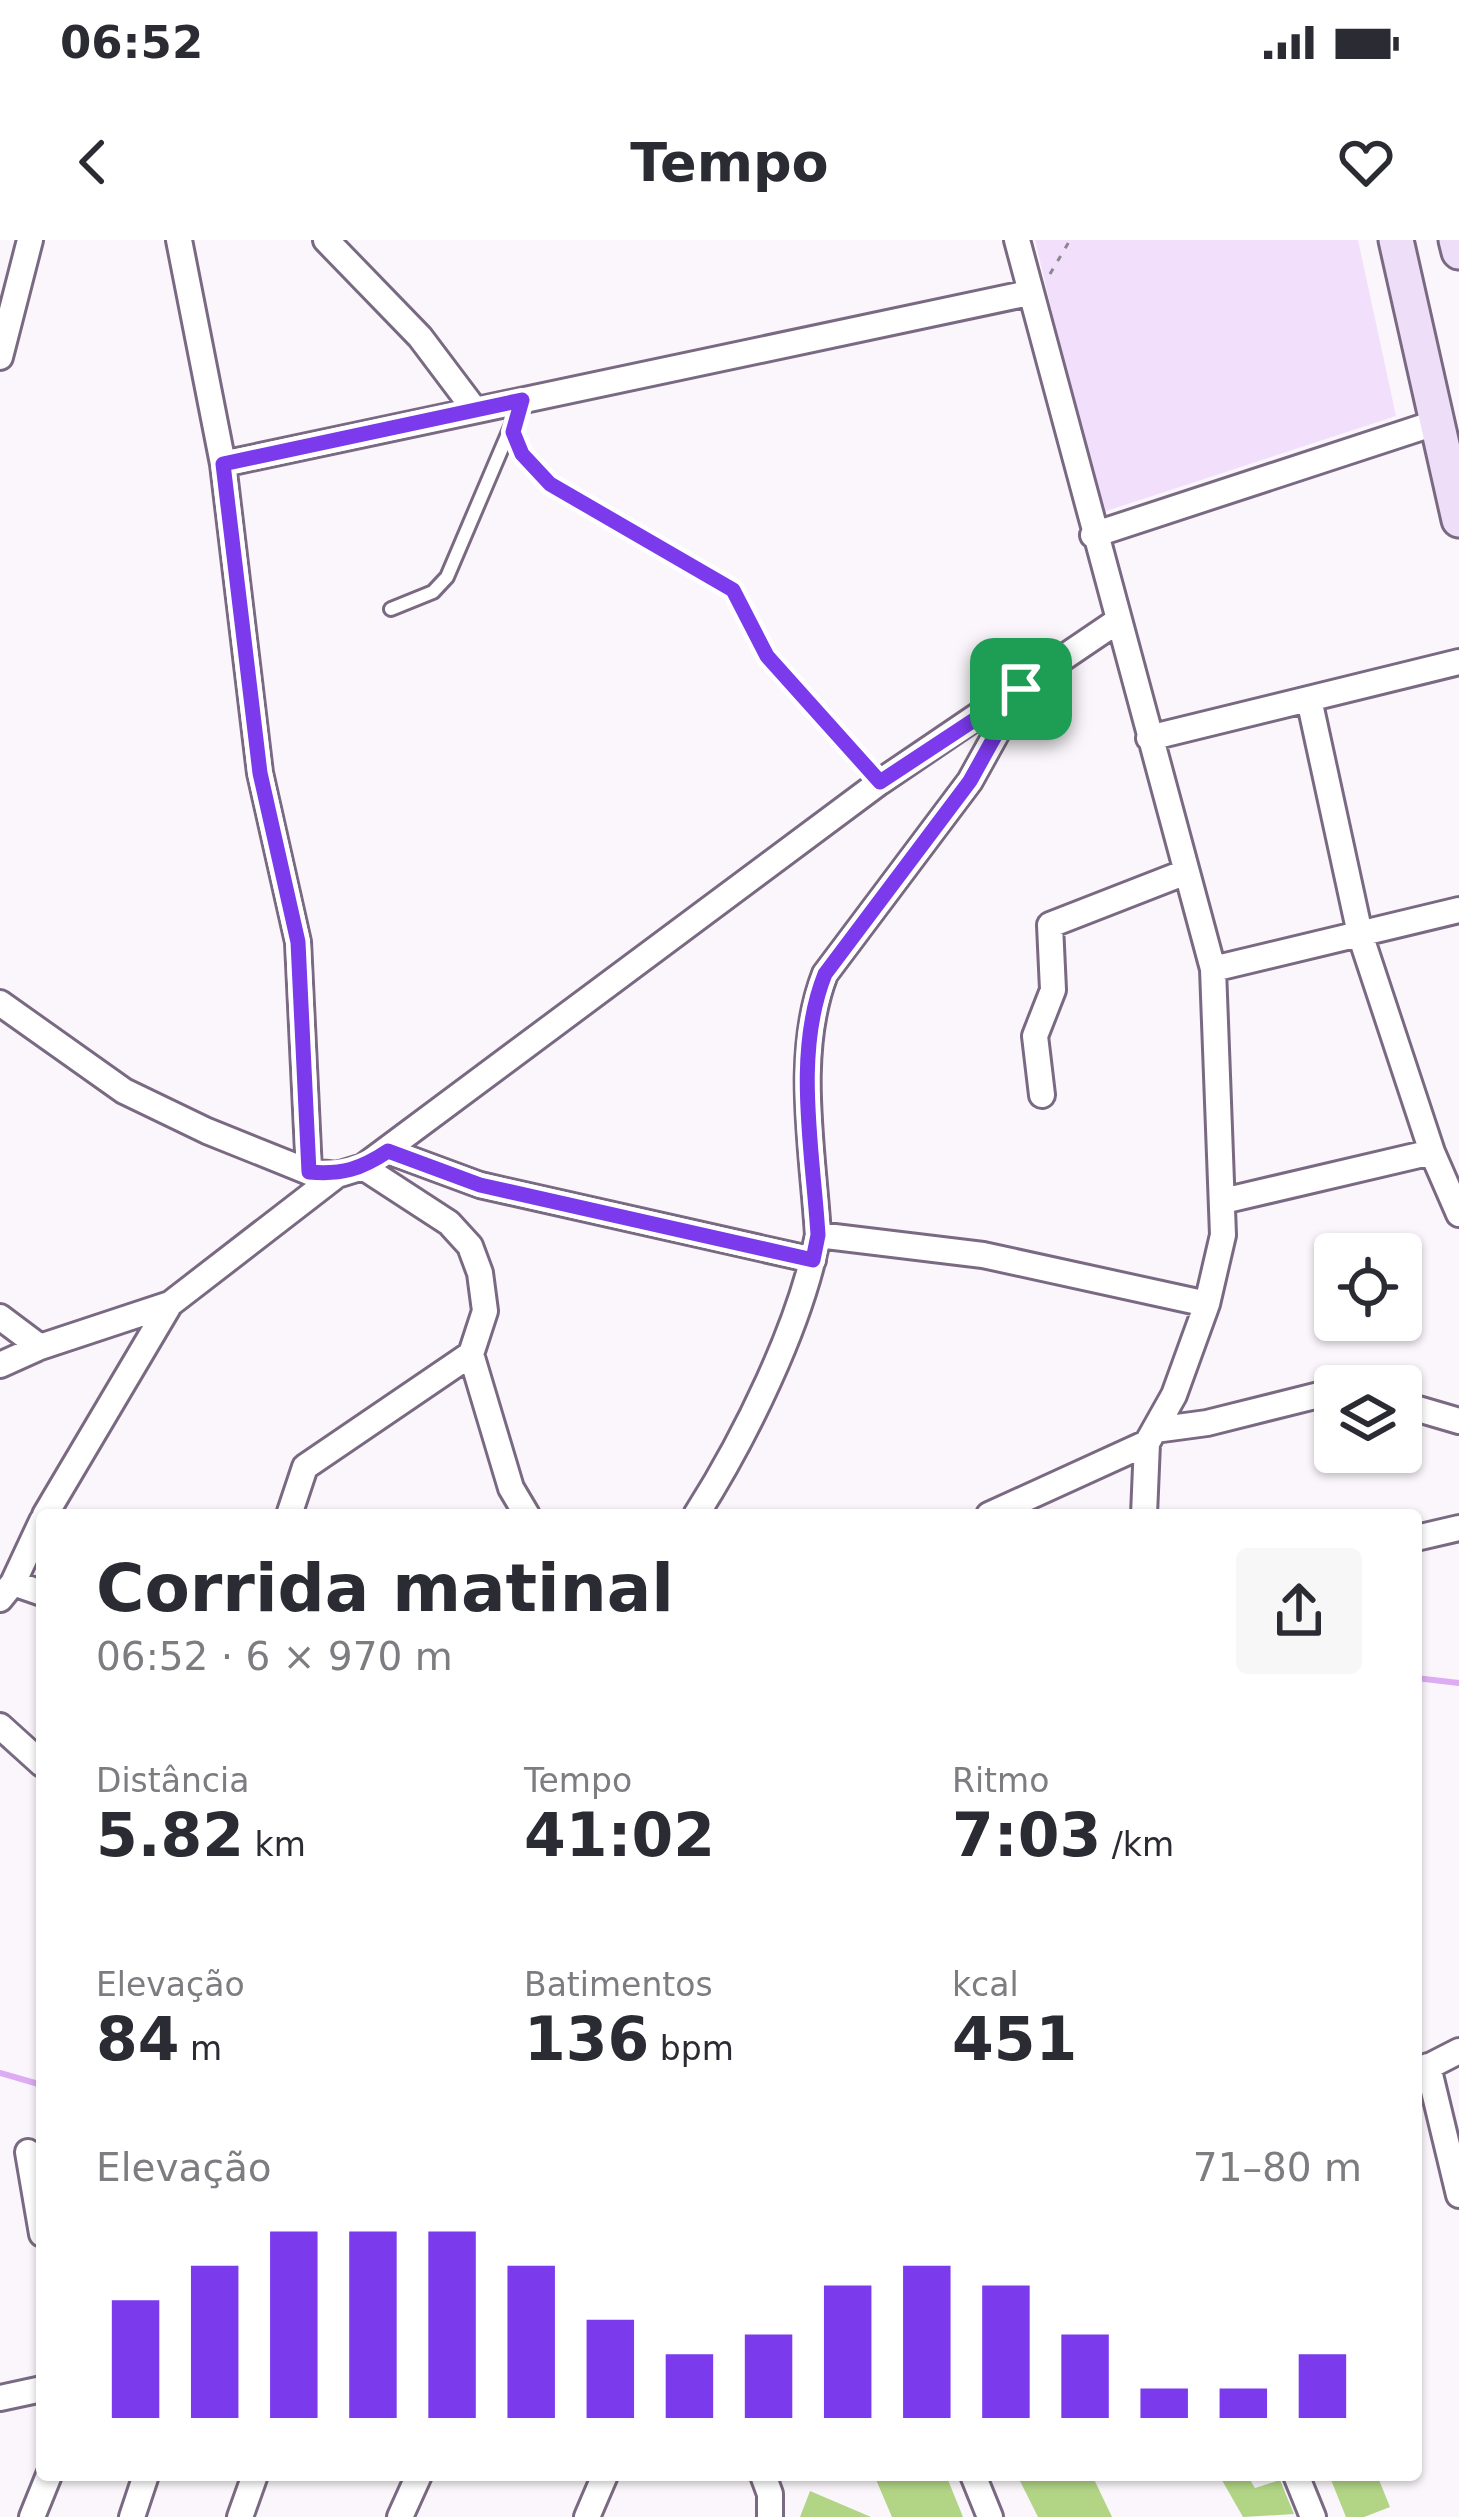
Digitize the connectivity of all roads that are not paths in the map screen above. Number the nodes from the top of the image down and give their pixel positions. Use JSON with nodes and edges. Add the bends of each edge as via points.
{"nodes":[{"id":1,"x":30,"y":240,"type":"edge"},
{"id":2,"x":179,"y":240,"type":"edge"},
{"id":3,"x":326,"y":240,"type":"edge"},
{"id":4,"x":1017,"y":240,"type":"edge"},
{"id":5,"x":1396,"y":240,"type":"edge"},
{"id":6,"x":1456,"y":240,"type":"edge"},
{"id":7,"x":1459,"y":252,"type":"edge"},
{"id":8,"x":1029,"y":293,"type":"junction"},
{"id":9,"x":0,"y":357,"type":"edge"},
{"id":10,"x":522,"y":400,"type":"junction"},
{"id":11,"x":475,"y":410,"type":"junction"},
{"id":12,"x":1438,"y":422,"type":"junction"},
{"id":13,"x":513,"y":432,"type":"junction"},
{"id":14,"x":223,"y":464,"type":"junction"},
{"id":15,"x":1459,"y":520,"type":"edge"},
{"id":16,"x":1093,"y":535,"type":"junction"},
{"id":17,"x":391,"y":609,"type":"dead end"},
{"id":18,"x":1117,"y":622,"type":"junction"},
{"id":19,"x":1459,"y":662,"type":"edge"},
{"id":20,"x":1021,"y":689,"type":"junction"},
{"id":21,"x":1309,"y":699,"type":"junction"},
{"id":22,"x":1149,"y":738,"type":"junction"},
{"id":23,"x":880,"y":782,"type":"junction"},
{"id":24,"x":1186,"y":872,"type":"junction"},
{"id":25,"x":1459,"y":910,"type":"edge"},
{"id":26,"x":1360,"y":934,"type":"junction"},
{"id":27,"x":1213,"y":969,"type":"junction"},
{"id":28,"x":0,"y":1003,"type":"edge"},
{"id":29,"x":1042,"y":1095,"type":"dead end"},
{"id":30,"x":388,"y":1151,"type":"junction"},
{"id":31,"x":1432,"y":1152,"type":"junction"},
{"id":32,"x":363,"y":1167,"type":"junction"},
{"id":33,"x":309,"y":1172,"type":"junction"},
{"id":34,"x":337,"y":1175,"type":"junction"},
{"id":35,"x":1223,"y":1201,"type":"junction"},
{"id":36,"x":1459,"y":1214,"type":"edge"},
{"id":37,"x":816,"y":1248,"type":"junction"},
{"id":38,"x":170,"y":1304,"type":"junction"},
{"id":39,"x":1207,"y":1304,"type":"junction"},
{"id":40,"x":0,"y":1317,"type":"edge"},
{"id":41,"x":40,"y":1347,"type":"junction"},
{"id":42,"x":471,"y":1354,"type":"junction"},
{"id":43,"x":0,"y":1365,"type":"edge"},
{"id":44,"x":1314,"y":1395,"type":"edge"},
{"id":45,"x":1422,"y":1410,"type":"edge"},
{"id":46,"x":1459,"y":1421,"type":"edge"},
{"id":47,"x":1151,"y":1437,"type":"junction"},
{"id":48,"x":49,"y":1509,"type":"edge"},
{"id":49,"x":291,"y":1509,"type":"edge"},
{"id":50,"x":523,"y":1509,"type":"edge"},
{"id":51,"x":699,"y":1509,"type":"edge"},
{"id":52,"x":1001,"y":1509,"type":"edge"},
{"id":53,"x":1145,"y":1509,"type":"edge"},
{"id":54,"x":1459,"y":1528,"type":"edge"},
{"id":55,"x":36,"y":1533,"type":"edge"},
{"id":56,"x":1422,"y":1537,"type":"edge"},
{"id":57,"x":6,"y":1591,"type":"edge"},
{"id":58,"x":36,"y":1592,"type":"edge"},
{"id":59,"x":0,"y":1726,"type":"edge"},
{"id":60,"x":36,"y":1759,"type":"edge"},
{"id":61,"x":1459,"y":2051,"type":"edge"},
{"id":62,"x":1422,"y":2070,"type":"edge"},
{"id":63,"x":28,"y":2152,"type":"dead end"},
{"id":64,"x":1459,"y":2195,"type":"edge"},
{"id":65,"x":36,"y":2199,"type":"edge"},
{"id":66,"x":36,"y":2390,"type":"edge"},
{"id":67,"x":0,"y":2398,"type":"edge"},
{"id":68,"x":47,"y":2481,"type":"edge"},
{"id":69,"x":144,"y":2481,"type":"edge"},
{"id":70,"x":253,"y":2481,"type":"edge"},
{"id":71,"x":415,"y":2481,"type":"edge"},
{"id":72,"x":602,"y":2481,"type":"edge"},
{"id":73,"x":765,"y":2481,"type":"edge"},
{"id":74,"x":975,"y":2481,"type":"edge"},
{"id":75,"x":1298,"y":2481,"type":"edge"},
{"id":76,"x":32,"y":2517,"type":"edge"},
{"id":77,"x":132,"y":2517,"type":"edge"},
{"id":78,"x":240,"y":2517,"type":"edge"},
{"id":79,"x":400,"y":2517,"type":"edge"},
{"id":80,"x":587,"y":2517,"type":"edge"},
{"id":81,"x":770,"y":2517,"type":"edge"},
{"id":82,"x":990,"y":2517,"type":"edge"},
{"id":83,"x":1313,"y":2517,"type":"edge"}],
"edges":[{"from":1,"to":9,"type":"street"},
{"from":2,"to":14,"type":"street"},
{"from":3,"to":11,"type":"street","via":[[420,337]]},
{"from":4,"to":8,"type":"street"},
{"from":5,"to":12,"type":"main road"},
{"from":6,"to":7,"type":"main road"},
{"from":8,"to":10,"type":"street"},
{"from":8,"to":16,"type":"street"},
{"from":10,"to":11,"type":"street"},
{"from":10,"to":13,"type":"lane"},
{"from":11,"to":14,"type":"street"},
{"from":12,"to":15,"type":"main road"},
{"from":12,"to":16,"type":"street"},
{"from":13,"to":17,"type":"lane","via":[[447,578]]},
{"from":13,"to":23,"type":"lane","via":[[550,484],[733,590],[767,656]]},
{"from":14,"to":33,"type":"street","via":[[260,773],[298,942]]},
{"from":16,"to":18,"type":"street"},
{"from":18,"to":20,"type":"street"},
{"from":18,"to":22,"type":"street"},
{"from":19,"to":21,"type":"street"},
{"from":20,"to":23,"type":"street"},
{"from":20,"to":37,"type":"street","via":[[970,781],[825,974],[816,997],[808,1066]]},
{"from":21,"to":22,"type":"street"},
{"from":21,"to":26,"type":"street"},
{"from":22,"to":24,"type":"street"},
{"from":23,"to":30,"type":"street"},
{"from":24,"to":27,"type":"street"},
{"from":24,"to":29,"type":"street","via":[[1050,925],[1053,990],[1035,1036]]},
{"from":25,"to":26,"type":"street"},
{"from":26,"to":27,"type":"street"},
{"from":26,"to":31,"type":"street"},
{"from":27,"to":35,"type":"street"},
{"from":28,"to":33,"type":"street","via":[[124,1091]]},
{"from":30,"to":32,"type":"street"},
{"from":30,"to":37,"type":"street","via":[[480,1185]]},
{"from":31,"to":35,"type":"street"},
{"from":31,"to":36,"type":"street"},
{"from":32,"to":34,"type":"street"},
{"from":32,"to":42,"type":"street","via":[[470,1246],[485,1311]]},
{"from":33,"to":34,"type":"street"},
{"from":34,"to":38,"type":"street"},
{"from":35,"to":39,"type":"street"},
{"from":37,"to":39,"type":"street","via":[[983,1255]]},
{"from":37,"to":51,"type":"street","via":[[769,1375]]},
{"from":38,"to":41,"type":"street"},
{"from":38,"to":48,"type":"street"},
{"from":39,"to":47,"type":"street"},
{"from":40,"to":41,"type":"street"},
{"from":41,"to":43,"type":"street"},
{"from":42,"to":49,"type":"street","via":[[305,1467]]},
{"from":42,"to":50,"type":"street"},
{"from":44,"to":47,"type":"street"},
{"from":45,"to":46,"type":"street"},
{"from":47,"to":52,"type":"street"},
{"from":47,"to":53,"type":"street"},
{"from":54,"to":56,"type":"street"},
{"from":55,"to":57,"type":"street"},
{"from":57,"to":58,"type":"street"},
{"from":59,"to":60,"type":"street"},
{"from":61,"to":62,"type":"street"},
{"from":62,"to":64,"type":"street"},
{"from":63,"to":65,"type":"street"},
{"from":66,"to":67,"type":"street"},
{"from":68,"to":76,"type":"street"},
{"from":69,"to":77,"type":"street"},
{"from":70,"to":78,"type":"street"},
{"from":71,"to":79,"type":"street"},
{"from":72,"to":80,"type":"street"},
{"from":73,"to":81,"type":"street"},
{"from":74,"to":82,"type":"street"},
{"from":75,"to":83,"type":"street"}]}
